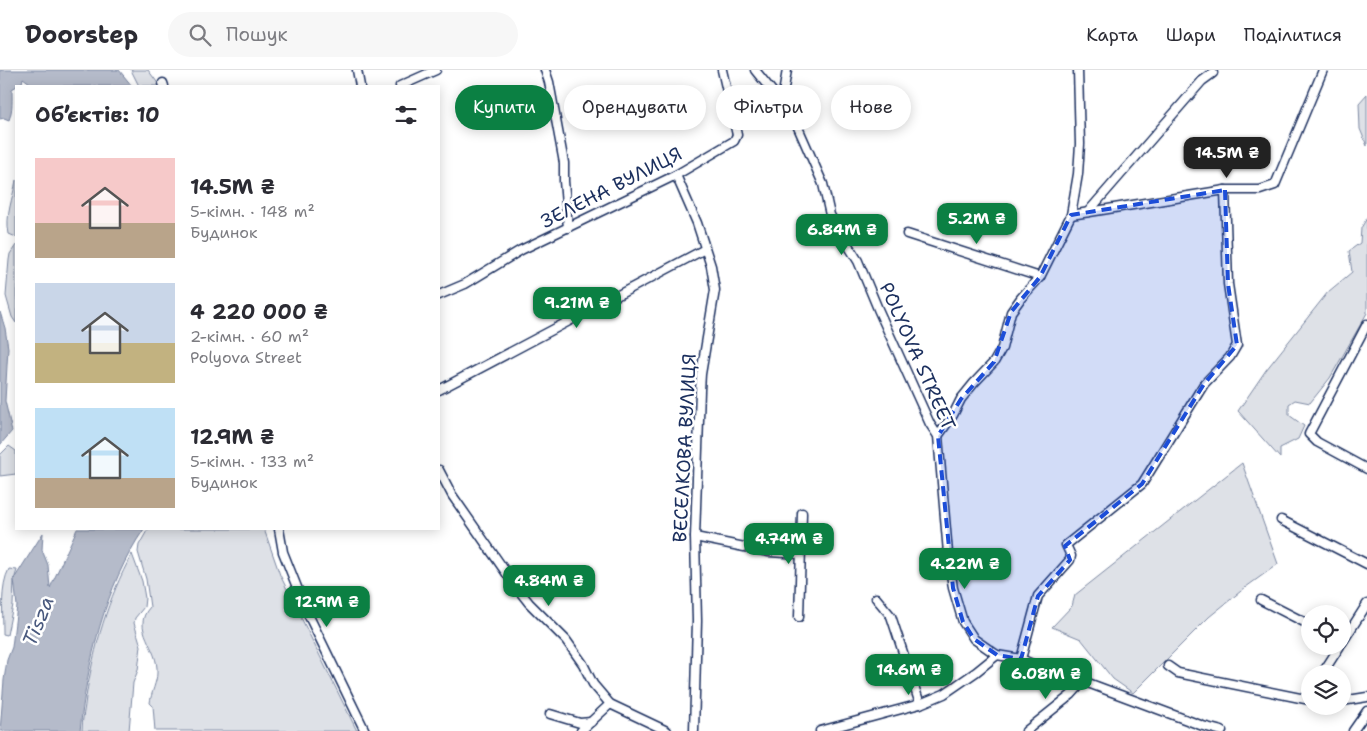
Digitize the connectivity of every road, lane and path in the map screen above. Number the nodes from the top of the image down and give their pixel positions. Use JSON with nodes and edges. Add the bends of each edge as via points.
{"nodes":[{"id":1,"x":357,"y":70,"type":"edge"},
{"id":2,"x":436,"y":70,"type":"edge"},
{"id":3,"x":545,"y":70,"type":"edge"},
{"id":4,"x":722,"y":70,"type":"edge"},
{"id":5,"x":755,"y":70,"type":"edge"},
{"id":6,"x":787,"y":70,"type":"edge"},
{"id":7,"x":1078,"y":70,"type":"edge"},
{"id":8,"x":1323,"y":70,"type":"edge"},
{"id":9,"x":1213,"y":72,"type":"dead end"},
{"id":10,"x":360,"y":85,"type":"edge"},
{"id":11,"x":402,"y":85,"type":"edge"},
{"id":12,"x":767,"y":85,"type":"edge"},
{"id":13,"x":784,"y":85,"type":"edge"},
{"id":14,"x":799,"y":130,"type":"edge"},
{"id":15,"x":676,"y":174,"type":"junction"},
{"id":16,"x":1225,"y":190,"type":"junction"},
{"id":17,"x":1088,"y":212,"type":"junction"},
{"id":18,"x":1071,"y":215,"type":"junction"},
{"id":19,"x":568,"y":228,"type":"junction"},
{"id":20,"x":907,"y":234,"type":"dead end"},
{"id":21,"x":705,"y":249,"type":"junction"},
{"id":22,"x":1040,"y":277,"type":"junction"},
{"id":23,"x":440,"y":296,"type":"edge"},
{"id":24,"x":1367,"y":324,"type":"edge"},
{"id":25,"x":440,"y":389,"type":"edge"},
{"id":26,"x":938,"y":436,"type":"junction"},
{"id":27,"x":1367,"y":469,"type":"edge"},
{"id":28,"x":440,"y":472,"type":"edge"},
{"id":29,"x":802,"y":513,"type":"dead end"},
{"id":30,"x":1281,"y":520,"type":"dead end"},
{"id":31,"x":278,"y":530,"type":"edge"},
{"id":32,"x":695,"y":537,"type":"junction"},
{"id":33,"x":800,"y":554,"type":"junction"},
{"id":34,"x":1367,"y":564,"type":"edge"},
{"id":35,"x":876,"y":598,"type":"dead end"},
{"id":36,"x":1261,"y":600,"type":"dead end"},
{"id":37,"x":1367,"y":604,"type":"edge"},
{"id":38,"x":799,"y":618,"type":"dead end"},
{"id":39,"x":1301,"y":620,"type":"edge"},
{"id":40,"x":1351,"y":629,"type":"edge"},
{"id":41,"x":997,"y":655,"type":"junction"},
{"id":42,"x":1021,"y":659,"type":"junction"},
{"id":43,"x":1168,"y":666,"type":"dead end"},
{"id":44,"x":1080,"y":684,"type":"junction"},
{"id":45,"x":1367,"y":697,"type":"edge"},
{"id":46,"x":1301,"y":698,"type":"edge"},
{"id":47,"x":1351,"y":700,"type":"edge"},
{"id":48,"x":610,"y":704,"type":"junction"},
{"id":49,"x":920,"y":704,"type":"junction"},
{"id":50,"x":1367,"y":711,"type":"edge"},
{"id":51,"x":550,"y":714,"type":"dead end"},
{"id":52,"x":591,"y":722,"type":"junction"},
{"id":53,"x":365,"y":731,"type":"edge"},
{"id":54,"x":581,"y":731,"type":"edge"},
{"id":55,"x":667,"y":731,"type":"edge"},
{"id":56,"x":694,"y":731,"type":"edge"},
{"id":57,"x":820,"y":731,"type":"edge"},
{"id":58,"x":1026,"y":731,"type":"edge"},
{"id":59,"x":1222,"y":731,"type":"edge"},
{"id":60,"x":1353,"y":731,"type":"edge"}],
"edges":[{"from":1,"to":10,"type":"street"},
{"from":2,"to":11,"type":"street"},
{"from":3,"to":19,"type":"street","via":[[564,163]]},
{"from":4,"to":15,"type":"street","name":"ЗЕЛЕНА ВУЛИЦЯ","via":[[736,135],[734,141]]},
{"from":5,"to":12,"type":"street","name":"POLYOVA STREET"},
{"from":6,"to":13,"type":"street"},
{"from":7,"to":18,"type":"street","via":[[1080,144]]},
{"from":8,"to":16,"type":"street","via":[[1275,186],[1260,190]]},
{"from":9,"to":17,"type":"street"},
{"from":14,"to":26,"type":"street","name":"POLYOVA STREET","via":[[823,184],[830,216],[858,260]]},
{"from":15,"to":19,"type":"street","name":"ЗЕЛЕНА ВУЛИЦЯ"},
{"from":15,"to":21,"type":"street","name":"ВЕСЕЛКОВА ВУЛИЦЯ"},
{"from":16,"to":17,"type":"street"},
{"from":16,"to":42,"type":"street","via":[[1228,284],[1237,345],[1204,384],[1142,484],[1066,545],[1070,560],[1038,596]]},
{"from":17,"to":18,"type":"street"},
{"from":18,"to":22,"type":"street"},
{"from":19,"to":23,"type":"street","name":"ЗЕЛЕНА ВУЛИЦЯ"},
{"from":20,"to":22,"type":"street"},
{"from":21,"to":25,"type":"street"},
{"from":21,"to":32,"type":"street","name":"ВЕСЕЛКОВА ВУЛИЦЯ","via":[[715,290],[701,374]]},
{"from":22,"to":26,"type":"street","via":[[1011,312],[1002,348],[994,362],[961,399]]},
{"from":24,"to":27,"type":"street","via":[[1308,434]]},
{"from":26,"to":41,"type":"street","name":"POLYOVA STREET","via":[[953,588],[963,622],[974,639]]},
{"from":28,"to":48,"type":"street","via":[[452,495],[514,584],[566,640],[593,684]]},
{"from":29,"to":33,"type":"street"},
{"from":30,"to":34,"type":"street"},
{"from":31,"to":53,"type":"street","via":[[283,552],[306,610]]},
{"from":32,"to":33,"type":"street","via":[[769,552]]},
{"from":32,"to":56,"type":"street","name":"ВЕСЕЛКОВА ВУЛИЦЯ"},
{"from":33,"to":38,"type":"street"},
{"from":35,"to":49,"type":"street","via":[[891,616]]},
{"from":36,"to":39,"type":"street"},
{"from":37,"to":40,"type":"street"},
{"from":41,"to":42,"type":"street","name":"POLYOVA STREET"},
{"from":41,"to":49,"type":"street","via":[[944,694]]},
{"from":42,"to":44,"type":"street","name":"POLYOVA STREET"},
{"from":43,"to":46,"type":"street","via":[[1178,673]]},
{"from":44,"to":58,"type":"street"},
{"from":44,"to":59,"type":"street","name":"POLYOVA STREET","via":[[1088,683]]},
{"from":45,"to":47,"type":"street"},
{"from":48,"to":52,"type":"street"},
{"from":48,"to":55,"type":"street"},
{"from":49,"to":57,"type":"street"},
{"from":50,"to":60,"type":"street"},
{"from":51,"to":52,"type":"street","via":[[580,723]]},
{"from":52,"to":54,"type":"street"}]}
